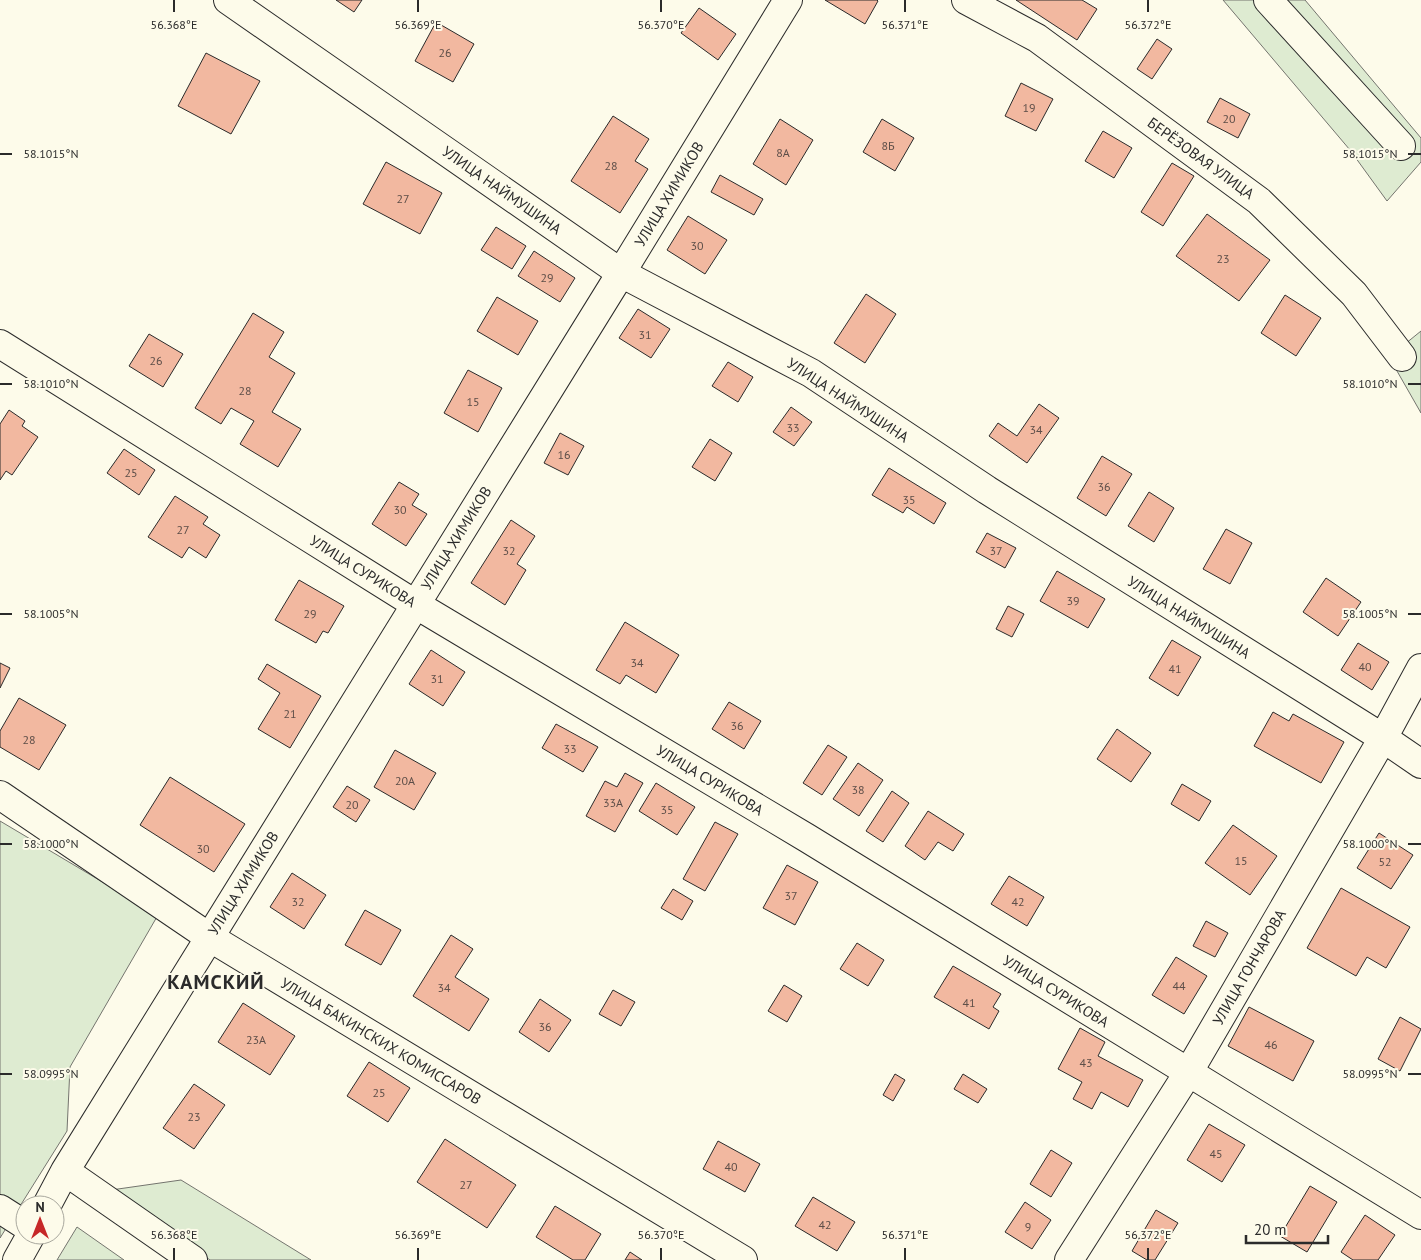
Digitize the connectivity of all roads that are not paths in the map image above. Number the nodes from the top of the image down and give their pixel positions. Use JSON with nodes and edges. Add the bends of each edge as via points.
{"nodes":[{"id":1,"x":228,"y":0,"type":"edge"},
{"id":2,"x":788,"y":0,"type":"edge"},
{"id":3,"x":966,"y":0,"type":"edge"},
{"id":4,"x":1268,"y":0,"type":"edge"},
{"id":5,"x":1401,"y":146,"type":"dead end"},
{"id":6,"x":621,"y":273,"type":"junction"},
{"id":7,"x":0,"y":344,"type":"edge"},
{"id":8,"x":1402,"y":357,"type":"dead end"},
{"id":9,"x":415,"y":604,"type":"junction"},
{"id":10,"x":1421,"y":668,"type":"edge"},
{"id":11,"x":1383,"y":738,"type":"junction"},
{"id":12,"x":1421,"y":764,"type":"edge"},
{"id":13,"x":0,"y":795,"type":"edge"},
{"id":14,"x":209,"y":937,"type":"junction"},
{"id":15,"x":1188,"y":1073,"type":"junction"},
{"id":16,"x":65,"y":1170,"type":"junction"},
{"id":17,"x":52,"y":1195,"type":"edge"},
{"id":18,"x":0,"y":1209,"type":"edge"},
{"id":19,"x":1421,"y":1215,"type":"edge"},
{"id":20,"x":15,"y":1219,"type":"edge"},
{"id":21,"x":26,"y":1245,"type":"edge"},
{"id":22,"x":18,"y":1260,"type":"edge"},
{"id":23,"x":193,"y":1260,"type":"edge"},
{"id":24,"x":743,"y":1260,"type":"edge"},
{"id":25,"x":1069,"y":1260,"type":"edge"}],
"edges":[{"from":1,"to":6,"type":"street","name":"УЛИЦА НАЙМУШИНА"},
{"from":2,"to":6,"type":"street","name":"УЛИЦА ХИМИКОВ"},
{"from":3,"to":8,"type":"street","name":"БЕРЁЗОВАЯ УЛИЦА","via":[[1037,38],[1260,201],[1354,294]]},
{"from":4,"to":5,"type":"street"},
{"from":6,"to":9,"type":"street","name":"УЛИЦА ХИМИКОВ"},
{"from":6,"to":11,"type":"street","name":"УЛИЦА НАЙМУШИНА","via":[[811,373],[986,490]]},
{"from":7,"to":9,"type":"street","name":"УЛИЦА СУРИКОВА"},
{"from":9,"to":14,"type":"street","name":"УЛИЦА ХИМИКОВ"},
{"from":9,"to":15,"type":"street","name":"УЛИЦА СУРИКОВА","via":[[807,838]]},
{"from":10,"to":11,"type":"street","name":"УЛИЦА ГОНЧАРОВА"},
{"from":11,"to":12,"type":"street","name":"УЛИЦА НАЙМУШИНА"},
{"from":11,"to":15,"type":"street","name":"УЛИЦА ГОНЧАРОВА"},
{"from":13,"to":14,"type":"street","name":"УЛИЦА БАКИНСКИХ КОМИССАРОВ"},
{"from":14,"to":16,"type":"street","name":"УЛИЦА ХИМИКОВ"},
{"from":14,"to":24,"type":"street","name":"УЛИЦА БАКИНСКИХ КОМИССАРОВ"},
{"from":15,"to":19,"type":"street","name":"УЛИЦА СУРИКОВА"},
{"from":15,"to":25,"type":"street","name":"УЛИЦА ГОНЧАРОВА"},
{"from":16,"to":17,"type":"street","name":"УЛИЦА ХИМИКОВ"},
{"from":16,"to":23,"type":"street"},
{"from":18,"to":20,"type":"street"},
{"from":21,"to":22,"type":"street"}]}
